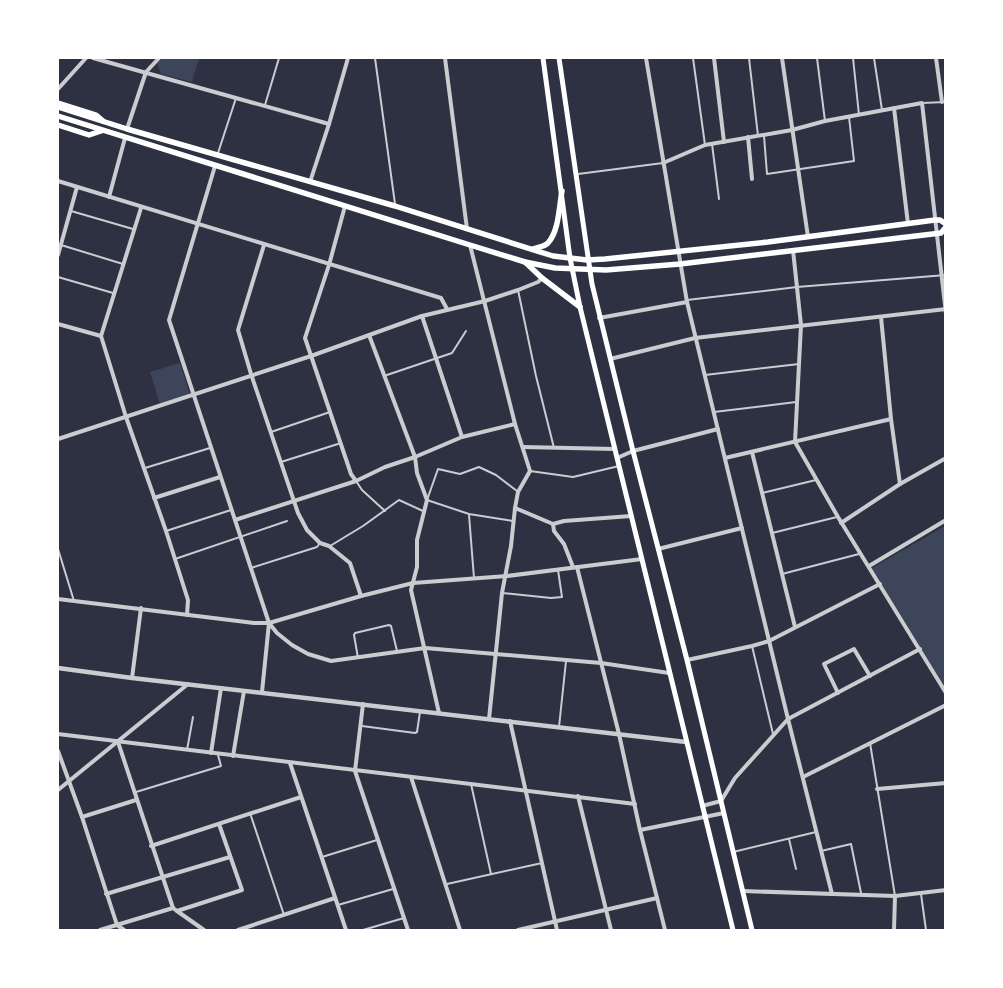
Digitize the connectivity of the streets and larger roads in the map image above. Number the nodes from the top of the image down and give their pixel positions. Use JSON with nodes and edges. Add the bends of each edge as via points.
{"nodes":[{"id":1,"x":86,"y":58,"type":"edge"},
{"id":2,"x":92,"y":58,"type":"edge"},
{"id":3,"x":159,"y":58,"type":"edge"},
{"id":4,"x":348,"y":58,"type":"edge"},
{"id":5,"x":445,"y":58,"type":"edge"},
{"id":6,"x":544,"y":58,"type":"edge"},
{"id":7,"x":559,"y":58,"type":"edge"},
{"id":8,"x":646,"y":58,"type":"edge"},
{"id":9,"x":714,"y":58,"type":"edge"},
{"id":10,"x":782,"y":58,"type":"edge"},
{"id":11,"x":936,"y":58,"type":"edge"},
{"id":12,"x":146,"y":72,"type":"junction"},
{"id":13,"x":58,"y":89,"type":"edge"},
{"id":14,"x":944,"y":102,"type":"edge"},
{"id":15,"x":58,"y":103,"type":"edge"},
{"id":16,"x":58,"y":107,"type":"edge"},
{"id":17,"x":894,"y":108,"type":"junction"},
{"id":18,"x":58,"y":116,"type":"edge"},
{"id":19,"x":104,"y":122,"type":"junction"},
{"id":20,"x":329,"y":124,"type":"junction"},
{"id":21,"x":58,"y":125,"type":"edge"},
{"id":22,"x":127,"y":129,"type":"junction"},
{"id":23,"x":792,"y":130,"type":"junction"},
{"id":24,"x":102,"y":131,"type":"junction"},
{"id":25,"x":748,"y":137,"type":"junction"},
{"id":26,"x":125,"y":138,"type":"junction"},
{"id":27,"x":724,"y":142,"type":"junction"},
{"id":28,"x":663,"y":163,"type":"junction"},
{"id":29,"x":215,"y":166,"type":"junction"},
{"id":30,"x":752,"y":179,"type":"dead end"},
{"id":31,"x":58,"y":182,"type":"edge"},
{"id":32,"x":310,"y":182,"type":"junction"},
{"id":33,"x":77,"y":187,"type":"junction"},
{"id":34,"x":562,"y":191,"type":"junction"},
{"id":35,"x":109,"y":197,"type":"junction"},
{"id":36,"x":345,"y":206,"type":"junction"},
{"id":37,"x":141,"y":208,"type":"junction"},
{"id":38,"x":934,"y":220,"type":"junction"},
{"id":39,"x":908,"y":224,"type":"junction"},
{"id":40,"x":198,"y":225,"type":"junction"},
{"id":41,"x":946,"y":226,"type":"edge"},
{"id":42,"x":467,"y":229,"type":"junction"},
{"id":43,"x":936,"y":233,"type":"junction"},
{"id":44,"x":808,"y":237,"type":"junction"},
{"id":45,"x":264,"y":245,"type":"junction"},
{"id":46,"x":470,"y":245,"type":"junction"},
{"id":47,"x":531,"y":249,"type":"junction"},
{"id":48,"x":793,"y":250,"type":"junction"},
{"id":49,"x":678,"y":253,"type":"junction"},
{"id":50,"x":58,"y":254,"type":"edge"},
{"id":51,"x":570,"y":258,"type":"junction"},
{"id":52,"x":588,"y":260,"type":"junction"},
{"id":53,"x":525,"y":262,"type":"junction"},
{"id":54,"x":680,"y":264,"type":"junction"},
{"id":55,"x":329,"y":265,"type":"junction"},
{"id":56,"x":573,"y":270,"type":"junction"},
{"id":57,"x":589,"y":270,"type":"junction"},
{"id":58,"x":943,"y":275,"type":"edge"},
{"id":59,"x":542,"y":278,"type":"junction"},
{"id":60,"x":485,"y":301,"type":"junction"},
{"id":61,"x":687,"y":301,"type":"junction"},
{"id":62,"x":580,"y":307,"type":"junction"},
{"id":63,"x":447,"y":309,"type":"junction"},
{"id":64,"x":945,"y":309,"type":"edge"},
{"id":65,"x":946,"y":314,"type":"edge"},
{"id":66,"x":422,"y":316,"type":"junction"},
{"id":67,"x":881,"y":317,"type":"junction"},
{"id":68,"x":600,"y":318,"type":"junction"},
{"id":69,"x":58,"y":324,"type":"edge"},
{"id":70,"x":801,"y":325,"type":"junction"},
{"id":71,"x":369,"y":335,"type":"junction"},
{"id":72,"x":101,"y":336,"type":"junction"},
{"id":73,"x":696,"y":338,"type":"junction"},
{"id":74,"x":311,"y":356,"type":"junction"},
{"id":75,"x":610,"y":359,"type":"junction"},
{"id":76,"x":251,"y":374,"type":"junction"},
{"id":77,"x":192,"y":395,"type":"junction"},
{"id":78,"x":126,"y":417,"type":"junction"},
{"id":79,"x":891,"y":419,"type":"junction"},
{"id":80,"x":515,"y":424,"type":"junction"},
{"id":81,"x":718,"y":429,"type":"junction"},
{"id":82,"x":462,"y":437,"type":"junction"},
{"id":83,"x":58,"y":439,"type":"edge"},
{"id":84,"x":794,"y":442,"type":"junction"},
{"id":85,"x":523,"y":447,"type":"junction"},
{"id":86,"x":615,"y":449,"type":"junction"},
{"id":87,"x":633,"y":451,"type":"junction"},
{"id":88,"x":752,"y":452,"type":"junction"},
{"id":89,"x":415,"y":457,"type":"junction"},
{"id":90,"x":617,"y":458,"type":"junction"},
{"id":91,"x":725,"y":458,"type":"junction"},
{"id":92,"x":946,"y":458,"type":"edge"},
{"id":93,"x":220,"y":477,"type":"junction"},
{"id":94,"x":356,"y":481,"type":"junction"},
{"id":95,"x":900,"y":484,"type":"junction"},
{"id":96,"x":154,"y":498,"type":"junction"},
{"id":97,"x":294,"y":500,"type":"junction"},
{"id":98,"x":515,"y":508,"type":"junction"},
{"id":99,"x":631,"y":516,"type":"junction"},
{"id":100,"x":235,"y":520,"type":"junction"},
{"id":101,"x":946,"y":520,"type":"edge"},
{"id":102,"x":842,"y":522,"type":"junction"},
{"id":103,"x":552,"y":524,"type":"junction"},
{"id":104,"x":742,"y":528,"type":"junction"},
{"id":105,"x":658,"y":549,"type":"junction"},
{"id":106,"x":642,"y":558,"type":"junction"},
{"id":107,"x":869,"y":566,"type":"junction"},
{"id":108,"x":575,"y":567,"type":"junction"},
{"id":109,"x":507,"y":576,"type":"junction"},
{"id":110,"x":413,"y":583,"type":"junction"},
{"id":111,"x":880,"y":584,"type":"junction"},
{"id":112,"x":361,"y":596,"type":"junction"},
{"id":113,"x":58,"y":599,"type":"edge"},
{"id":114,"x":141,"y":608,"type":"junction"},
{"id":115,"x":187,"y":615,"type":"junction"},
{"id":116,"x":269,"y":623,"type":"junction"},
{"id":117,"x":796,"y":627,"type":"junction"},
{"id":118,"x":769,"y":641,"type":"junction"},
{"id":119,"x":425,"y":648,"type":"junction"},
{"id":120,"x":920,"y":649,"type":"junction"},
{"id":121,"x":496,"y":654,"type":"junction"},
{"id":122,"x":687,"y":660,"type":"junction"},
{"id":123,"x":601,"y":663,"type":"junction"},
{"id":124,"x":58,"y":668,"type":"edge"},
{"id":125,"x":669,"y":673,"type":"junction"},
{"id":126,"x":870,"y":676,"type":"junction"},
{"id":127,"x":132,"y":678,"type":"junction"},
{"id":128,"x":188,"y":684,"type":"junction"},
{"id":129,"x":220,"y":688,"type":"junction"},
{"id":130,"x":244,"y":691,"type":"junction"},
{"id":131,"x":262,"y":692,"type":"junction"},
{"id":132,"x":838,"y":693,"type":"junction"},
{"id":133,"x":946,"y":693,"type":"edge"},
{"id":134,"x":363,"y":704,"type":"junction"},
{"id":135,"x":946,"y":705,"type":"edge"},
{"id":136,"x":439,"y":713,"type":"junction"},
{"id":137,"x":489,"y":719,"type":"junction"},
{"id":138,"x":788,"y":719,"type":"junction"},
{"id":139,"x":510,"y":721,"type":"junction"},
{"id":140,"x":58,"y":734,"type":"edge"},
{"id":141,"x":619,"y":734,"type":"junction"},
{"id":142,"x":118,"y":742,"type":"junction"},
{"id":143,"x":686,"y":742,"type":"junction"},
{"id":144,"x":58,"y":751,"type":"edge"},
{"id":145,"x":211,"y":753,"type":"junction"},
{"id":146,"x":233,"y":756,"type":"junction"},
{"id":147,"x":290,"y":763,"type":"junction"},
{"id":148,"x":355,"y":770,"type":"junction"},
{"id":149,"x":411,"y":777,"type":"junction"},
{"id":150,"x":803,"y":777,"type":"junction"},
{"id":151,"x":68,"y":782,"type":"junction"},
{"id":152,"x":946,"y":783,"type":"edge"},
{"id":153,"x":877,"y":789,"type":"road end"},
{"id":154,"x":58,"y":790,"type":"edge"},
{"id":155,"x":525,"y":790,"type":"junction"},
{"id":156,"x":578,"y":796,"type":"junction"},
{"id":157,"x":301,"y":797,"type":"junction"},
{"id":158,"x":136,"y":800,"type":"junction"},
{"id":159,"x":721,"y":800,"type":"junction"},
{"id":160,"x":634,"y":804,"type":"junction"},
{"id":161,"x":702,"y":806,"type":"junction"},
{"id":162,"x":724,"y":813,"type":"junction"},
{"id":163,"x":82,"y":817,"type":"junction"},
{"id":164,"x":705,"y":817,"type":"junction"},
{"id":165,"x":219,"y":824,"type":"junction"},
{"id":166,"x":640,"y":830,"type":"junction"},
{"id":167,"x":151,"y":846,"type":"junction"},
{"id":168,"x":230,"y":857,"type":"junction"},
{"id":169,"x":162,"y":878,"type":"junction"},
{"id":170,"x":946,"y":890,"type":"edge"},
{"id":171,"x":743,"y":892,"type":"junction"},
{"id":172,"x":106,"y":894,"type":"junction"},
{"id":173,"x":832,"y":894,"type":"junction"},
{"id":174,"x":895,"y":896,"type":"junction"},
{"id":175,"x":335,"y":898,"type":"junction"},
{"id":176,"x":657,"y":898,"type":"junction"},
{"id":177,"x":172,"y":908,"type":"junction"},
{"id":178,"x":606,"y":909,"type":"junction"},
{"id":179,"x":177,"y":911,"type":"junction"},
{"id":180,"x":555,"y":921,"type":"junction"},
{"id":181,"x":117,"y":925,"type":"junction"},
{"id":182,"x":100,"y":930,"type":"edge"},
{"id":183,"x":124,"y":930,"type":"edge"},
{"id":184,"x":204,"y":930,"type":"edge"},
{"id":185,"x":238,"y":930,"type":"edge"},
{"id":186,"x":346,"y":930,"type":"edge"},
{"id":187,"x":408,"y":930,"type":"edge"},
{"id":188,"x":460,"y":930,"type":"edge"},
{"id":189,"x":518,"y":930,"type":"edge"},
{"id":190,"x":558,"y":930,"type":"edge"},
{"id":191,"x":611,"y":930,"type":"edge"},
{"id":192,"x":665,"y":930,"type":"edge"},
{"id":193,"x":733,"y":930,"type":"edge"},
{"id":194,"x":752,"y":930,"type":"edge"},
{"id":195,"x":894,"y":930,"type":"edge"}],
"edges":[{"from":1,"to":13,"type":"street"},
{"from":2,"to":12,"type":"street"},
{"from":3,"to":12,"type":"street"},
{"from":4,"to":20,"type":"street"},
{"from":5,"to":42,"type":"street"},
{"from":6,"to":34,"type":"main road"},
{"from":7,"to":52,"type":"main road"},
{"from":8,"to":28,"type":"street"},
{"from":9,"to":27,"type":"street"},
{"from":10,"to":23,"type":"street"},
{"from":11,"to":14,"type":"street"},
{"from":12,"to":20,"type":"street"},
{"from":12,"to":22,"type":"street"},
{"from":15,"to":19,"type":"main road","via":[[96,115]]},
{"from":16,"to":19,"type":"main road"},
{"from":17,"to":23,"type":"street"},
{"from":17,"to":38,"type":"street","via":[[922,103]]},
{"from":17,"to":39,"type":"street"},
{"from":18,"to":24,"type":"main road"},
{"from":19,"to":22,"type":"main road"},
{"from":20,"to":32,"type":"street"},
{"from":21,"to":24,"type":"main road","via":[[89,135]]},
{"from":22,"to":32,"type":"main road"},
{"from":23,"to":25,"type":"street"},
{"from":23,"to":44,"type":"street"},
{"from":24,"to":26,"type":"main road"},
{"from":25,"to":27,"type":"street"},
{"from":25,"to":30,"type":"street"},
{"from":26,"to":29,"type":"main road"},
{"from":26,"to":35,"type":"street"},
{"from":27,"to":28,"type":"street","via":[[706,145]]},
{"from":28,"to":49,"type":"street"},
{"from":29,"to":36,"type":"main road"},
{"from":29,"to":40,"type":"street"},
{"from":31,"to":33,"type":"street"},
{"from":32,"to":42,"type":"main road"},
{"from":33,"to":35,"type":"street"},
{"from":33,"to":50,"type":"street"},
{"from":34,"to":47,"type":"main road","via":[[555,231],[544,246]]},
{"from":34,"to":51,"type":"main road"},
{"from":35,"to":37,"type":"street"},
{"from":36,"to":46,"type":"main road"},
{"from":36,"to":55,"type":"street"},
{"from":37,"to":40,"type":"street"},
{"from":37,"to":72,"type":"street"},
{"from":38,"to":39,"type":"main road"},
{"from":38,"to":41,"type":"main road","via":[[940,220]]},
{"from":38,"to":43,"type":"street"},
{"from":39,"to":44,"type":"main road"},
{"from":40,"to":45,"type":"street"},
{"from":40,"to":77,"type":"street","via":[[169,320]]},
{"from":41,"to":43,"type":"main road"},
{"from":42,"to":47,"type":"main road"},
{"from":43,"to":48,"type":"main road"},
{"from":43,"to":58,"type":"street"},
{"from":44,"to":49,"type":"main road"},
{"from":45,"to":55,"type":"street"},
{"from":45,"to":76,"type":"street","via":[[238,330]]},
{"from":46,"to":53,"type":"main road"},
{"from":46,"to":60,"type":"street"},
{"from":47,"to":51,"type":"main road"},
{"from":48,"to":54,"type":"main road"},
{"from":48,"to":70,"type":"street"},
{"from":49,"to":52,"type":"main road"},
{"from":49,"to":54,"type":"street"},
{"from":51,"to":52,"type":"main road"},
{"from":51,"to":56,"type":"main road"},
{"from":52,"to":57,"type":"main road"},
{"from":53,"to":56,"type":"main road"},
{"from":53,"to":59,"type":"main road"},
{"from":54,"to":57,"type":"main road"},
{"from":54,"to":61,"type":"street"},
{"from":55,"to":63,"type":"street","via":[[441,298]]},
{"from":55,"to":74,"type":"street","via":[[306,338]]},
{"from":56,"to":57,"type":"main road"},
{"from":56,"to":62,"type":"main road"},
{"from":57,"to":68,"type":"main road"},
{"from":58,"to":64,"type":"street"},
{"from":59,"to":60,"type":"street"},
{"from":59,"to":62,"type":"main road"},
{"from":60,"to":63,"type":"street"},
{"from":60,"to":80,"type":"street"},
{"from":61,"to":68,"type":"street"},
{"from":61,"to":73,"type":"street"},
{"from":62,"to":86,"type":"main road"},
{"from":63,"to":66,"type":"street"},
{"from":64,"to":65,"type":"street"},
{"from":64,"to":67,"type":"street"},
{"from":66,"to":71,"type":"street"},
{"from":66,"to":82,"type":"street"},
{"from":67,"to":70,"type":"street"},
{"from":67,"to":79,"type":"street"},
{"from":68,"to":75,"type":"main road"},
{"from":69,"to":72,"type":"street"},
{"from":70,"to":73,"type":"street"},
{"from":70,"to":84,"type":"street"},
{"from":71,"to":74,"type":"street"},
{"from":71,"to":89,"type":"street"},
{"from":72,"to":78,"type":"street"},
{"from":73,"to":75,"type":"street"},
{"from":73,"to":81,"type":"street"},
{"from":74,"to":76,"type":"street"},
{"from":74,"to":94,"type":"street"},
{"from":75,"to":87,"type":"main road"},
{"from":76,"to":77,"type":"street"},
{"from":76,"to":97,"type":"street"},
{"from":77,"to":78,"type":"street"},
{"from":77,"to":93,"type":"street"},
{"from":78,"to":83,"type":"street"},
{"from":78,"to":96,"type":"street"},
{"from":79,"to":84,"type":"street"},
{"from":79,"to":95,"type":"street"},
{"from":80,"to":82,"type":"street"},
{"from":80,"to":85,"type":"street"},
{"from":81,"to":87,"type":"street"},
{"from":81,"to":91,"type":"street"},
{"from":82,"to":89,"type":"street"},
{"from":84,"to":88,"type":"street"},
{"from":84,"to":102,"type":"street"},
{"from":85,"to":86,"type":"street"},
{"from":85,"to":98,"type":"street","via":[[530,471],[518,492]]},
{"from":86,"to":90,"type":"main road"},
{"from":87,"to":90,"type":"street"},
{"from":87,"to":105,"type":"main road"},
{"from":88,"to":91,"type":"street"},
{"from":88,"to":117,"type":"street"},
{"from":89,"to":94,"type":"street"},
{"from":89,"to":110,"type":"street","via":[[427,500],[417,540],[417,567]]},
{"from":90,"to":99,"type":"main road"},
{"from":91,"to":104,"type":"street"},
{"from":92,"to":95,"type":"street"},
{"from":93,"to":96,"type":"street"},
{"from":93,"to":100,"type":"street"},
{"from":94,"to":97,"type":"street"},
{"from":95,"to":102,"type":"street"},
{"from":96,"to":115,"type":"street","via":[[188,600]]},
{"from":97,"to":100,"type":"street"},
{"from":97,"to":112,"type":"street","via":[[307,530],[350,563]]},
{"from":98,"to":103,"type":"street"},
{"from":98,"to":109,"type":"street"},
{"from":99,"to":103,"type":"street"},
{"from":99,"to":106,"type":"main road"},
{"from":100,"to":116,"type":"street"},
{"from":101,"to":107,"type":"street"},
{"from":102,"to":107,"type":"street"},
{"from":103,"to":108,"type":"street"},
{"from":104,"to":105,"type":"street"},
{"from":104,"to":118,"type":"street"},
{"from":105,"to":122,"type":"main road"},
{"from":106,"to":108,"type":"street"},
{"from":106,"to":125,"type":"main road"},
{"from":107,"to":111,"type":"street"},
{"from":108,"to":109,"type":"street"},
{"from":108,"to":123,"type":"street"},
{"from":109,"to":110,"type":"street"},
{"from":109,"to":121,"type":"street","via":[[502,593]]},
{"from":110,"to":112,"type":"street"},
{"from":110,"to":119,"type":"street"},
{"from":111,"to":117,"type":"street"},
{"from":111,"to":120,"type":"street"},
{"from":112,"to":116,"type":"street"},
{"from":113,"to":114,"type":"street"},
{"from":114,"to":115,"type":"street"},
{"from":114,"to":127,"type":"street"},
{"from":115,"to":116,"type":"street"},
{"from":116,"to":119,"type":"street","via":[[292,644],[331,661]]},
{"from":116,"to":131,"type":"street"},
{"from":117,"to":118,"type":"street"},
{"from":118,"to":122,"type":"street"},
{"from":118,"to":138,"type":"street"},
{"from":119,"to":121,"type":"street"},
{"from":119,"to":136,"type":"street"},
{"from":120,"to":126,"type":"street"},
{"from":120,"to":133,"type":"street"},
{"from":121,"to":123,"type":"street"},
{"from":121,"to":137,"type":"street"},
{"from":122,"to":159,"type":"main road"},
{"from":123,"to":125,"type":"street"},
{"from":123,"to":141,"type":"street"},
{"from":124,"to":127,"type":"street"},
{"from":125,"to":143,"type":"main road"},
{"from":126,"to":132,"type":"street"},
{"from":126,"to":132,"type":"street","via":[[854,649],[824,664]]},
{"from":127,"to":128,"type":"street"},
{"from":128,"to":129,"type":"street"},
{"from":128,"to":142,"type":"street"},
{"from":129,"to":130,"type":"street"},
{"from":129,"to":145,"type":"street"},
{"from":130,"to":131,"type":"street"},
{"from":130,"to":146,"type":"street"},
{"from":131,"to":134,"type":"street"},
{"from":132,"to":138,"type":"street"},
{"from":134,"to":136,"type":"street"},
{"from":134,"to":148,"type":"street"},
{"from":135,"to":150,"type":"street"},
{"from":136,"to":137,"type":"street"},
{"from":137,"to":139,"type":"street"},
{"from":138,"to":150,"type":"street"},
{"from":138,"to":159,"type":"street","via":[[735,778]]},
{"from":139,"to":141,"type":"street"},
{"from":139,"to":155,"type":"street"},
{"from":140,"to":142,"type":"street"},
{"from":141,"to":143,"type":"street"},
{"from":141,"to":160,"type":"street"},
{"from":142,"to":145,"type":"street"},
{"from":142,"to":151,"type":"street"},
{"from":142,"to":158,"type":"street"},
{"from":143,"to":161,"type":"main road"},
{"from":144,"to":151,"type":"street"},
{"from":145,"to":146,"type":"street"},
{"from":146,"to":147,"type":"street"},
{"from":147,"to":148,"type":"street"},
{"from":147,"to":157,"type":"street"},
{"from":148,"to":149,"type":"street"},
{"from":148,"to":187,"type":"street"},
{"from":149,"to":155,"type":"street"},
{"from":149,"to":188,"type":"street"},
{"from":150,"to":173,"type":"street"},
{"from":151,"to":154,"type":"street"},
{"from":151,"to":163,"type":"street"},
{"from":152,"to":153,"type":"street"},
{"from":155,"to":156,"type":"street"},
{"from":155,"to":180,"type":"street"},
{"from":156,"to":160,"type":"street"},
{"from":156,"to":178,"type":"street"},
{"from":157,"to":165,"type":"street"},
{"from":157,"to":175,"type":"street"},
{"from":158,"to":163,"type":"street"},
{"from":158,"to":167,"type":"street"},
{"from":159,"to":161,"type":"street"},
{"from":159,"to":162,"type":"main road"},
{"from":160,"to":166,"type":"street"},
{"from":161,"to":164,"type":"main road"},
{"from":162,"to":164,"type":"street"},
{"from":162,"to":171,"type":"main road"},
{"from":163,"to":172,"type":"street"},
{"from":164,"to":166,"type":"street"},
{"from":164,"to":193,"type":"main road"},
{"from":165,"to":167,"type":"street"},
{"from":165,"to":168,"type":"street"},
{"from":166,"to":176,"type":"street"},
{"from":167,"to":169,"type":"street"},
{"from":168,"to":169,"type":"street"},
{"from":168,"to":179,"type":"street","via":[[242,890]]},
{"from":169,"to":172,"type":"street"},
{"from":169,"to":177,"type":"street"},
{"from":170,"to":174,"type":"street"},
{"from":171,"to":173,"type":"street"},
{"from":171,"to":194,"type":"main road"},
{"from":172,"to":181,"type":"street"},
{"from":173,"to":174,"type":"street"},
{"from":174,"to":195,"type":"street"},
{"from":175,"to":185,"type":"street"},
{"from":175,"to":186,"type":"street"},
{"from":176,"to":178,"type":"street"},
{"from":176,"to":192,"type":"street"},
{"from":177,"to":179,"type":"street"},
{"from":177,"to":181,"type":"street"},
{"from":178,"to":180,"type":"street"},
{"from":178,"to":191,"type":"street"},
{"from":179,"to":184,"type":"street"},
{"from":180,"to":189,"type":"street"},
{"from":180,"to":190,"type":"street"},
{"from":181,"to":182,"type":"street"},
{"from":181,"to":183,"type":"street"}]}
